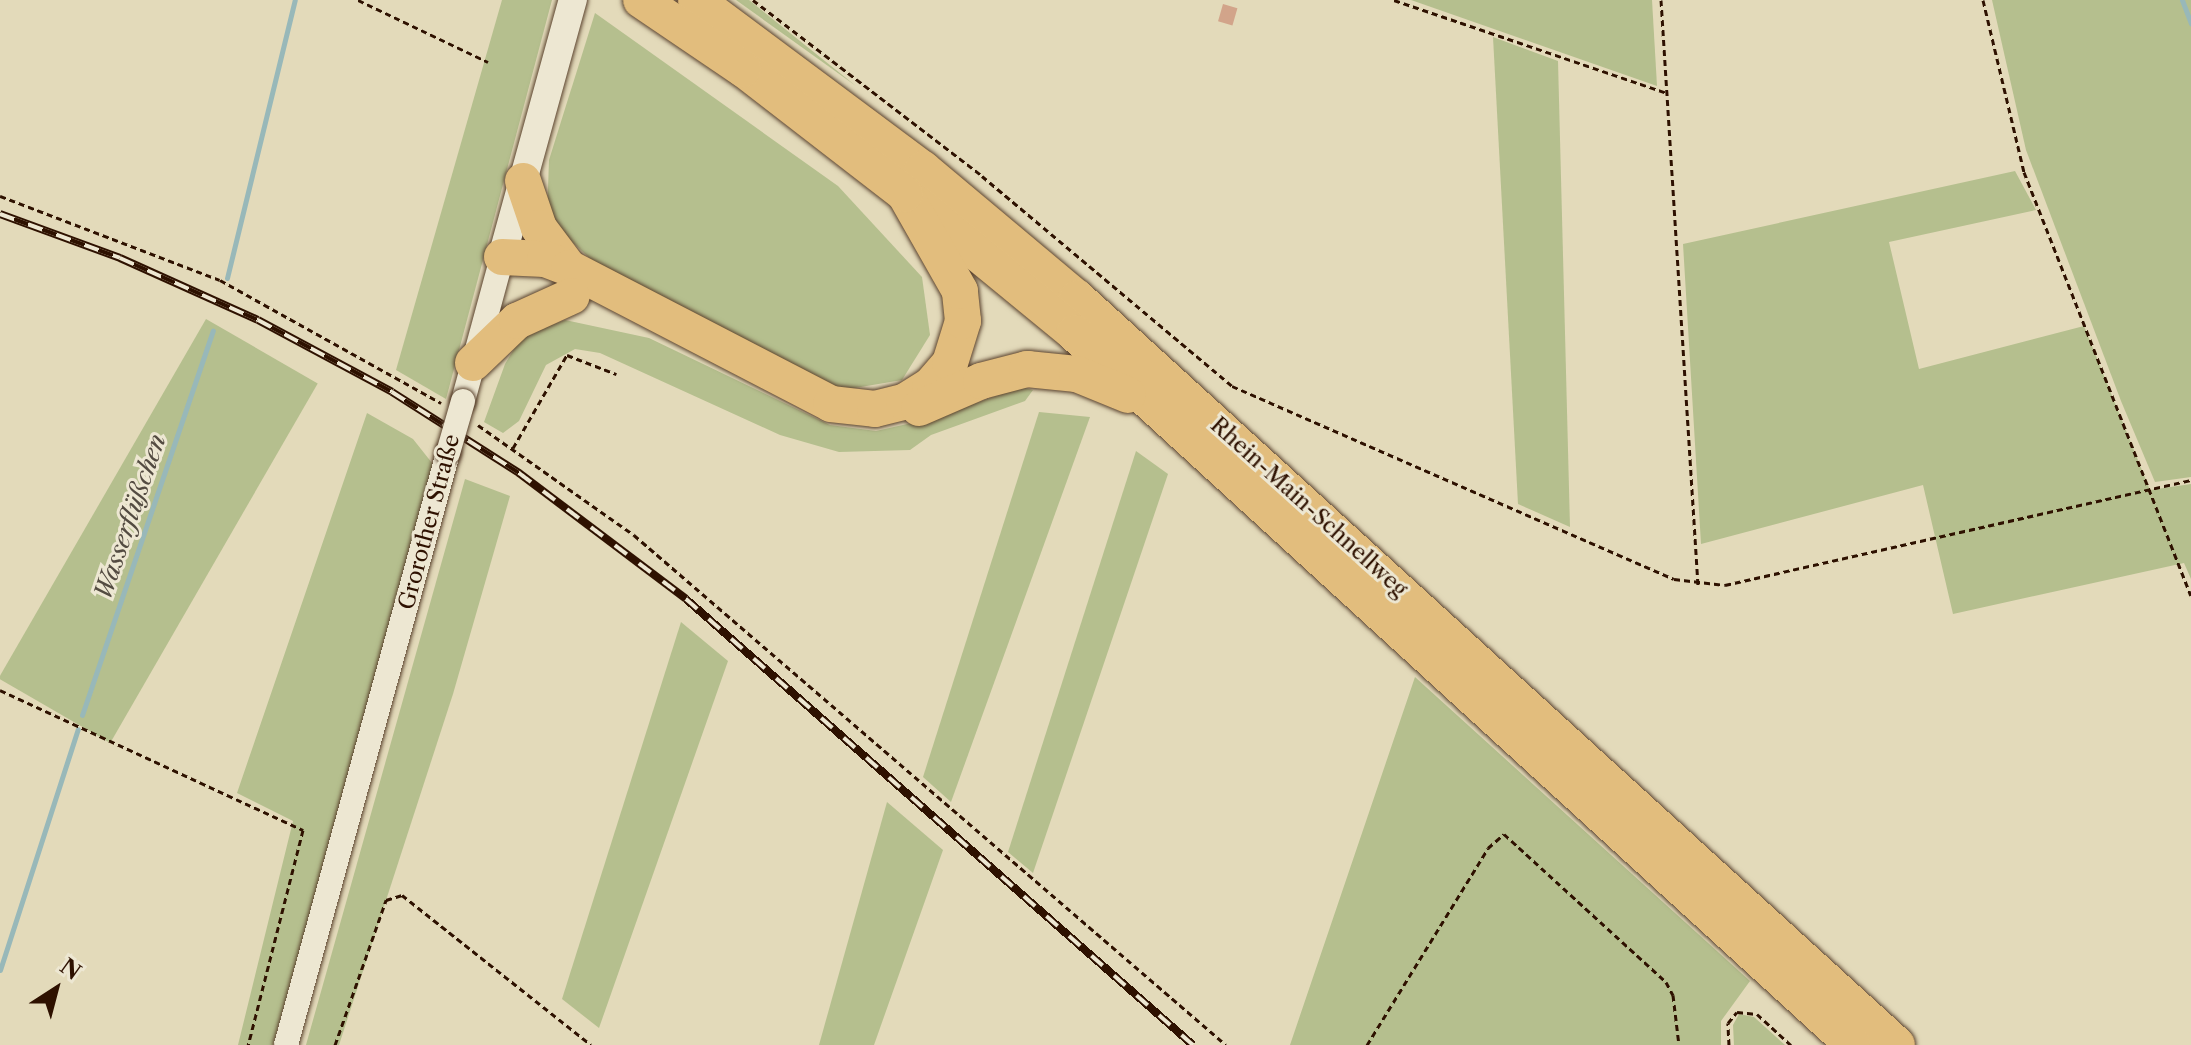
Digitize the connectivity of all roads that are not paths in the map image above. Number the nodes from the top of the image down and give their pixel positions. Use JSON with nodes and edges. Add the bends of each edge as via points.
{"nodes":[{"id":1,"x":641,"y":0,"type":"edge"},
{"id":2,"x":696,"y":0,"type":"edge"},
{"id":3,"x":572,"y":3,"type":"edge"},
{"id":4,"x":523,"y":181,"type":"junction"},
{"id":5,"x":905,"y":194,"type":"junction"},
{"id":6,"x":502,"y":257,"type":"junction"},
{"id":7,"x":571,"y":282,"type":"junction"},
{"id":8,"x":473,"y":363,"type":"junction"},
{"id":9,"x":1155,"y":406,"type":"junction"},
{"id":10,"x":286,"y":1045,"type":"edge"},
{"id":11,"x":1853,"y":1045,"type":"edge"},
{"id":12,"x":1897,"y":1045,"type":"edge"}],
"edges":[{"from":1,"to":5,"type":"highway","name":"Rhein-Main-Schnellweg","via":[[766,86]]},
{"from":2,"to":12,"type":"highway","name":"Rhein-Main-Schnellweg","via":[[923,169],[1077,298]]},
{"from":3,"to":4,"type":"main road","name":"Grorother Straße"},
{"from":4,"to":6,"type":"main road","name":"Grorother Straße"},
{"from":4,"to":7,"type":"highway","via":[[539,228]]},
{"from":5,"to":7,"type":"highway","via":[[956,277],[963,321],[956,350],[941,375],[918,395],[890,407],[860,409],[816,399]]},
{"from":5,"to":9,"type":"highway","name":"Rhein-Main-Schnellweg"},
{"from":6,"to":7,"type":"highway","via":[[545,259]]},
{"from":6,"to":8,"type":"street","name":"Grorother Straße"},
{"from":7,"to":8,"type":"highway","via":[[517,321]]},
{"from":7,"to":9,"type":"highway","via":[[803,404],[847,418],[890,418],[981,381],[1027,369],[1077,374]]},
{"from":8,"to":10,"type":"street","name":"Grorother Straße","bridge":true},
{"from":9,"to":11,"type":"highway","name":"Rhein-Main-Schnellweg"}]}
